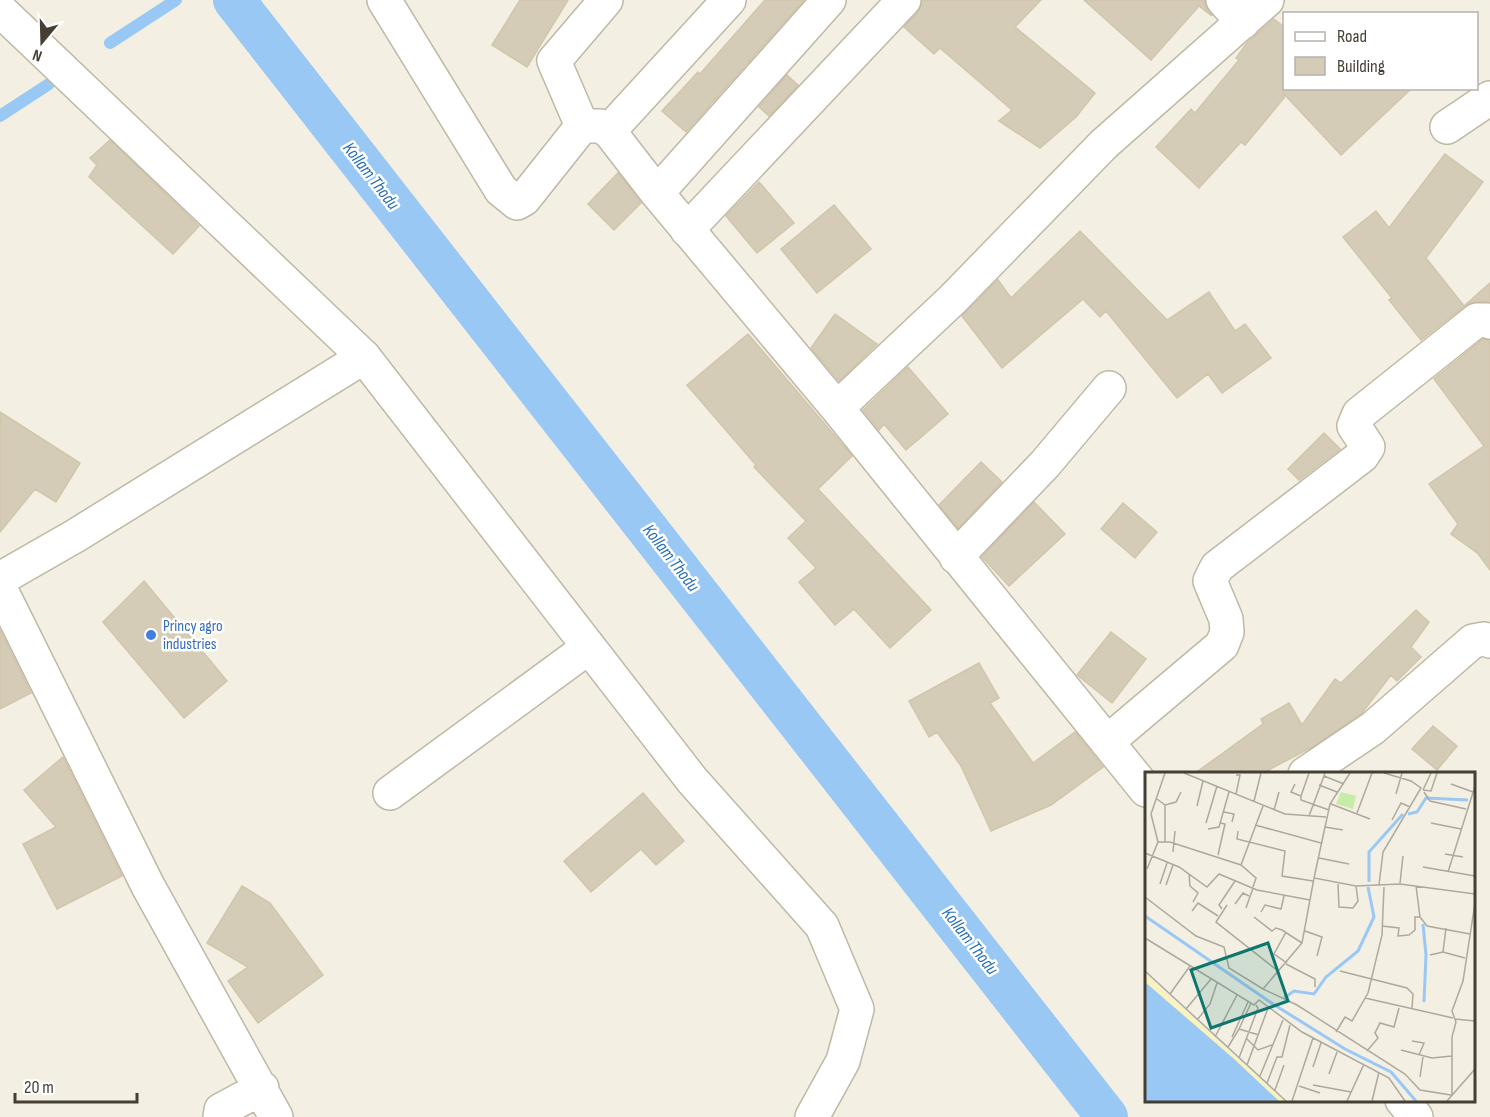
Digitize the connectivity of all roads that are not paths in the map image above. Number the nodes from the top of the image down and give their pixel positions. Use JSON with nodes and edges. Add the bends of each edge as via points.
{"nodes":[{"id":1,"x":384,"y":0,"type":"edge"},
{"id":2,"x":606,"y":0,"type":"edge"},
{"id":3,"x":729,"y":0,"type":"edge"},
{"id":4,"x":829,"y":0,"type":"edge"},
{"id":5,"x":904,"y":0,"type":"edge"},
{"id":6,"x":1267,"y":0,"type":"edge"},
{"id":7,"x":0,"y":10,"type":"edge"},
{"id":8,"x":1233,"y":11,"type":"edge"},
{"id":9,"x":1490,"y":98,"type":"edge"},
{"id":10,"x":1447,"y":127,"type":"dead end"},
{"id":11,"x":596,"y":129,"type":"junction"},
{"id":12,"x":657,"y":193,"type":"junction"},
{"id":13,"x":687,"y":230,"type":"junction"},
{"id":14,"x":1490,"y":322,"type":"edge"},
{"id":15,"x":364,"y":357,"type":"junction"},
{"id":16,"x":1109,"y":388,"type":"dead end"},
{"id":17,"x":837,"y":408,"type":"junction"},
{"id":18,"x":956,"y":557,"type":"junction"},
{"id":19,"x":0,"y":579,"type":"edge"},
{"id":20,"x":0,"y":588,"type":"edge"},
{"id":21,"x":1490,"y":641,"type":"edge"},
{"id":22,"x":589,"y":647,"type":"junction"},
{"id":23,"x":1107,"y":742,"type":"junction"},
{"id":24,"x":1308,"y":772,"type":"edge"},
{"id":25,"x":1145,"y":789,"type":"edge"},
{"id":26,"x":390,"y":793,"type":"dead end"},
{"id":27,"x":262,"y":1088,"type":"junction"},
{"id":28,"x":1403,"y":1102,"type":"edge"},
{"id":29,"x":220,"y":1117,"type":"edge"},
{"id":30,"x":276,"y":1117,"type":"edge"},
{"id":31,"x":812,"y":1117,"type":"edge"},
{"id":32,"x":1416,"y":1117,"type":"edge"}],
"edges":[{"from":1,"to":11,"type":"street","via":[[501,190],[517,203]]},
{"from":2,"to":11,"type":"street","via":[[554,61]]},
{"from":3,"to":11,"type":"street"},
{"from":4,"to":12,"type":"street"},
{"from":5,"to":13,"type":"street"},
{"from":6,"to":8,"type":"street"},
{"from":7,"to":15,"type":"street"},
{"from":8,"to":17,"type":"street","via":[[952,300]]},
{"from":9,"to":10,"type":"street"},
{"from":11,"to":12,"type":"street"},
{"from":12,"to":13,"type":"street"},
{"from":13,"to":17,"type":"street"},
{"from":14,"to":23,"type":"street","via":[[1477,320],[1359,414],[1354,426],[1368,447],[1362,456],[1217,567],[1210,581],[1226,619],[1222,645]]},
{"from":15,"to":19,"type":"street"},
{"from":15,"to":22,"type":"street"},
{"from":16,"to":18,"type":"street","via":[[1045,464]]},
{"from":17,"to":18,"type":"street"},
{"from":18,"to":23,"type":"street"},
{"from":20,"to":27,"type":"street","via":[[148,886]]},
{"from":21,"to":24,"type":"street","via":[[1473,641],[1374,728]]},
{"from":22,"to":26,"type":"street"},
{"from":22,"to":31,"type":"street","via":[[692,780],[822,926],[857,1009],[843,1062]]},
{"from":23,"to":25,"type":"street"},
{"from":27,"to":29,"type":"street","via":[[221,1110]]},
{"from":27,"to":30,"type":"street"},
{"from":28,"to":32,"type":"street"}]}
